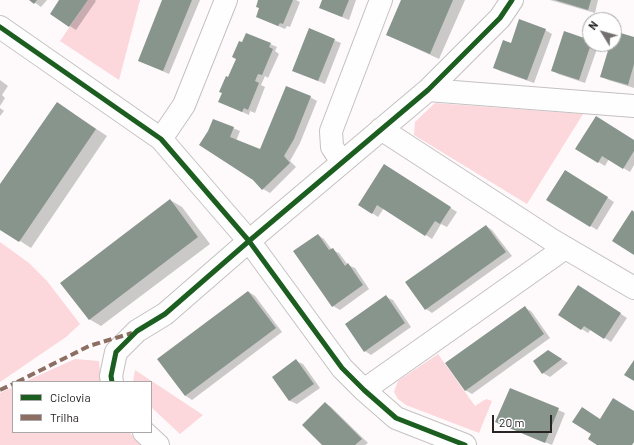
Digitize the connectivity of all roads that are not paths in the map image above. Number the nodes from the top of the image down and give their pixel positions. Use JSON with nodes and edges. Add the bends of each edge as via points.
{"nodes":[{"id":1,"x":226,"y":0,"type":"edge"},
{"id":2,"x":381,"y":0,"type":"edge"},
{"id":3,"x":512,"y":0,"type":"edge"},
{"id":4,"x":0,"y":27,"type":"edge"},
{"id":5,"x":428,"y":90,"type":"junction"},
{"id":6,"x":634,"y":106,"type":"edge"},
{"id":7,"x":381,"y":129,"type":"junction"},
{"id":8,"x":161,"y":139,"type":"junction"},
{"id":9,"x":342,"y":162,"type":"junction"},
{"id":10,"x":249,"y":241,"type":"junction"},
{"id":11,"x":565,"y":248,"type":"junction"},
{"id":12,"x":634,"y":288,"type":"edge"},
{"id":13,"x":112,"y":381,"type":"edge"},
{"id":14,"x":364,"y":390,"type":"junction"},
{"id":15,"x":145,"y":433,"type":"edge"},
{"id":16,"x":158,"y":445,"type":"edge"},
{"id":17,"x":465,"y":445,"type":"edge"}],
"edges":[{"from":1,"to":8,"type":"street","via":[[184,105]]},
{"from":2,"to":9,"type":"street","via":[[331,131],[332,147]]},
{"from":3,"to":5,"type":"street","via":[[500,18]]},
{"from":4,"to":8,"type":"street"},
{"from":5,"to":6,"type":"street"},
{"from":5,"to":7,"type":"street"},
{"from":7,"to":9,"type":"street"},
{"from":7,"to":11,"type":"street"},
{"from":8,"to":10,"type":"street"},
{"from":9,"to":10,"type":"street"},
{"from":10,"to":13,"type":"street","via":[[165,314],[137,332],[116,352]]},
{"from":10,"to":14,"type":"street","via":[[342,368]]},
{"from":11,"to":12,"type":"street"},
{"from":11,"to":14,"type":"street"},
{"from":14,"to":17,"type":"street","via":[[396,418]]},
{"from":15,"to":16,"type":"street"}]}
